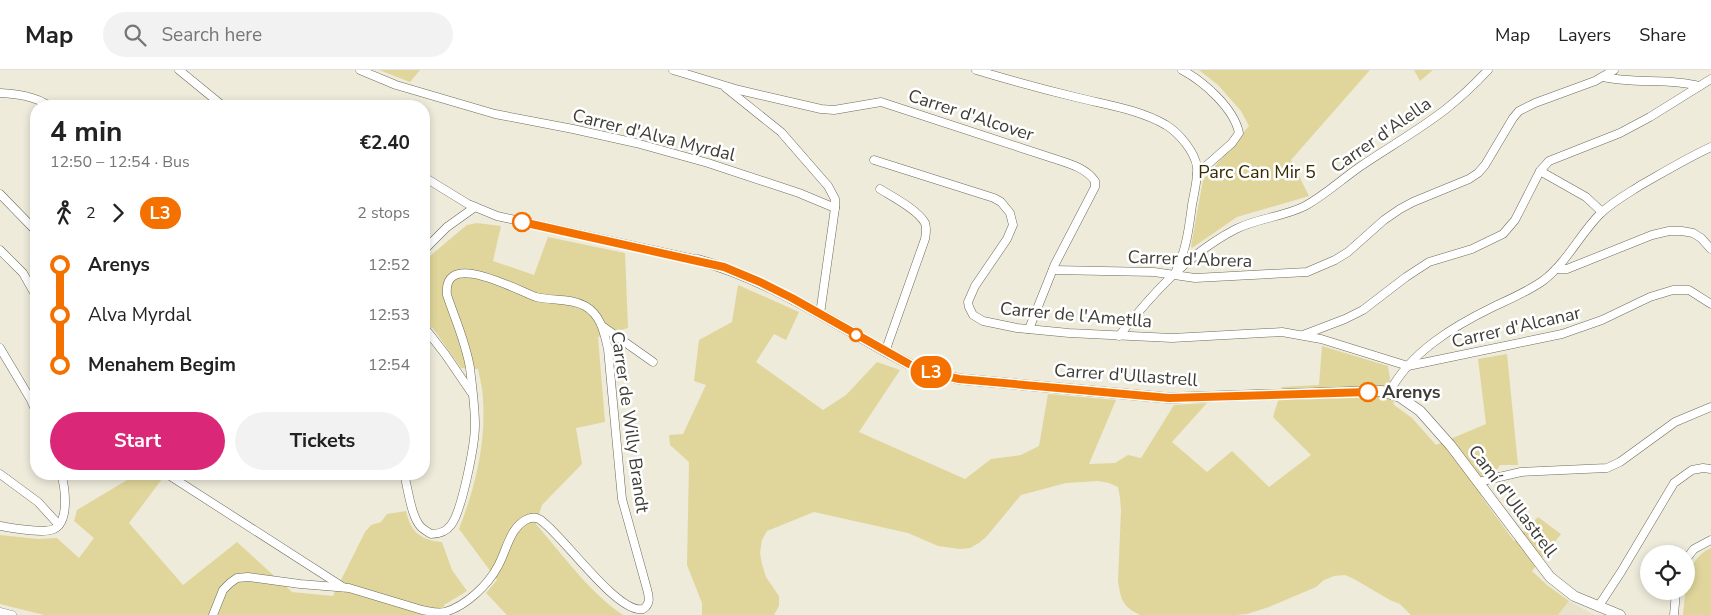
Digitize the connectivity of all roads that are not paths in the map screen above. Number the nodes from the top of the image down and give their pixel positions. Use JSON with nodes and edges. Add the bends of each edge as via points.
{"nodes":[{"id":1,"x":179,"y":70,"type":"edge"},
{"id":2,"x":360,"y":70,"type":"edge"},
{"id":3,"x":673,"y":70,"type":"edge"},
{"id":4,"x":976,"y":70,"type":"edge"},
{"id":5,"x":1182,"y":70,"type":"edge"},
{"id":6,"x":1488,"y":70,"type":"edge"},
{"id":7,"x":1614,"y":70,"type":"edge"},
{"id":8,"x":1603,"y":77,"type":"junction"},
{"id":9,"x":1711,"y":79,"type":"edge"},
{"id":10,"x":721,"y":84,"type":"junction"},
{"id":11,"x":1700,"y":86,"type":"junction"},
{"id":12,"x":0,"y":93,"type":"edge"},
{"id":13,"x":36,"y":100,"type":"edge"},
{"id":14,"x":216,"y":100,"type":"edge"},
{"id":15,"x":1711,"y":146,"type":"edge"},
{"id":16,"x":874,"y":160,"type":"dead end"},
{"id":17,"x":1540,"y":171,"type":"junction"},
{"id":18,"x":1196,"y":174,"type":"junction"},
{"id":19,"x":430,"y":181,"type":"edge"},
{"id":20,"x":880,"y":189,"type":"dead end"},
{"id":21,"x":0,"y":194,"type":"edge"},
{"id":22,"x":475,"y":207,"type":"junction"},
{"id":23,"x":835,"y":208,"type":"junction"},
{"id":24,"x":1602,"y":212,"type":"junction"},
{"id":25,"x":30,"y":225,"type":"edge"},
{"id":26,"x":430,"y":244,"type":"edge"},
{"id":27,"x":1711,"y":249,"type":"edge"},
{"id":28,"x":0,"y":250,"type":"edge"},
{"id":29,"x":698,"y":260,"type":"joint"},
{"id":30,"x":1556,"y":269,"type":"junction"},
{"id":31,"x":1053,"y":270,"type":"junction"},
{"id":32,"x":1174,"y":275,"type":"junction"},
{"id":33,"x":30,"y":285,"type":"edge"},
{"id":34,"x":1711,"y":304,"type":"edge"},
{"id":35,"x":820,"y":314,"type":"junction"},
{"id":36,"x":602,"y":326,"type":"junction"},
{"id":37,"x":1029,"y":329,"type":"junction"},
{"id":38,"x":430,"y":335,"type":"edge"},
{"id":39,"x":1302,"y":335,"type":"junction"},
{"id":40,"x":1119,"y":336,"type":"junction"},
{"id":41,"x":0,"y":348,"type":"edge"},
{"id":42,"x":885,"y":352,"type":"junction"},
{"id":43,"x":653,"y":362,"type":"dead end"},
{"id":44,"x":1408,"y":366,"type":"junction"},
{"id":45,"x":472,"y":393,"type":"junction"},
{"id":46,"x":1389,"y":393,"type":"junction"},
{"id":47,"x":30,"y":401,"type":"edge"},
{"id":48,"x":1711,"y":407,"type":"edge"},
{"id":49,"x":1711,"y":469,"type":"edge"},
{"id":50,"x":0,"y":474,"type":"edge"},
{"id":51,"x":62,"y":480,"type":"edge"},
{"id":52,"x":176,"y":480,"type":"edge"},
{"id":53,"x":406,"y":480,"type":"edge"},
{"id":54,"x":1478,"y":482,"type":"junction"},
{"id":55,"x":59,"y":525,"type":"junction"},
{"id":56,"x":0,"y":526,"type":"edge"},
{"id":57,"x":1711,"y":540,"type":"edge"},
{"id":58,"x":1695,"y":548,"type":"edge"},
{"id":59,"x":345,"y":588,"type":"junction"},
{"id":60,"x":1675,"y":600,"type":"edge"},
{"id":61,"x":1598,"y":607,"type":"junction"},
{"id":62,"x":0,"y":612,"type":"edge"},
{"id":63,"x":12,"y":615,"type":"edge"},
{"id":64,"x":213,"y":615,"type":"edge"},
{"id":65,"x":1620,"y":615,"type":"edge"},
{"id":66,"x":1674,"y":615,"type":"edge"}],
"edges":[{"from":1,"to":14,"type":"street"},
{"from":2,"to":23,"type":"street","name":"Carrer d'Alva Myrdal","via":[[396,85],[494,114],[636,143],[708,163]]},
{"from":3,"to":10,"type":"street","name":"Carrer d'Alcover"},
{"from":4,"to":18,"type":"street","via":[[1117,106],[1168,126],[1189,150],[1197,167]]},
{"from":5,"to":18,"type":"street","via":[[1201,82],[1223,104],[1239,133]]},
{"from":6,"to":32,"type":"street","name":"Carrer d'Alella","via":[[1446,109],[1318,198],[1286,213],[1236,229]]},
{"from":7,"to":8,"type":"street","name":"Carrer d'Abrera"},
{"from":8,"to":11,"type":"street"},
{"from":8,"to":32,"type":"street","name":"Carrer d'Abrera","via":[[1519,111],[1478,173],[1400,209],[1348,252],[1316,269],[1296,274],[1223,278]]},
{"from":9,"to":11,"type":"street"},
{"from":10,"to":23,"type":"street","via":[[781,132],[828,186],[835,199]]},
{"from":10,"to":31,"type":"street","name":"Carrer d'Alcover","via":[[769,98],[834,110],[881,102],[1087,172],[1095,181],[1095,187]]},
{"from":11,"to":17,"type":"street","via":[[1620,133],[1554,158]]},
{"from":12,"to":13,"type":"street"},
{"from":15,"to":24,"type":"street","via":[[1658,175]]},
{"from":16,"to":37,"type":"street","name":"Carrer de l'Ametlla","via":[[994,198],[1006,207],[1012,219],[1011,232],[975,286],[968,306],[973,315],[983,321]]},
{"from":17,"to":24,"type":"street","via":[[1586,198]]},
{"from":17,"to":39,"type":"street","via":[[1518,216],[1503,234],[1472,249],[1429,262],[1363,310]]},
{"from":18,"to":32,"type":"street","via":[[1183,256]]},
{"from":19,"to":22,"type":"street","name":"Carrer d'Ullastrell"},
{"from":20,"to":42,"type":"street","via":[[922,219],[926,230],[926,239]]},
{"from":21,"to":25,"type":"street"},
{"from":22,"to":26,"type":"street"},
{"from":22,"to":29,"type":"street","name":"Carrer d'Ullastrell","via":[[496,216]]},
{"from":23,"to":35,"type":"street"},
{"from":24,"to":30,"type":"street"},
{"from":27,"to":30,"type":"street","via":[[1693,233],[1668,231],[1567,269]]},
{"from":28,"to":33,"type":"street","via":[[23,273]]},
{"from":29,"to":35,"type":"street","name":"Carrer d'Ullastrell","via":[[760,282]]},
{"from":30,"to":44,"type":"street","via":[[1531,288],[1459,325]]},
{"from":31,"to":32,"type":"street","name":"Carrer d'Abrera"},
{"from":31,"to":37,"type":"street","name":"Carrer d'Alcover"},
{"from":32,"to":40,"type":"street","name":"Carrer d'Alella"},
{"from":34,"to":44,"type":"street","name":"Carrer d'Alcanar","via":[[1689,290],[1673,290],[1562,334]]},
{"from":35,"to":42,"type":"street","name":"Carrer d'Ullastrell"},
{"from":36,"to":43,"type":"street"},
{"from":36,"to":45,"type":"street","name":"Carrer de Willy Brandt","via":[[585,305],[538,297],[481,275],[462,273],[455,276],[448,283],[447,295],[466,350]]},
{"from":36,"to":59,"type":"street","name":"Carrer de Willy Brandt","via":[[608,349],[622,499],[650,600],[647,606],[633,612],[628,610],[604,590],[538,518],[524,520],[513,532],[488,582],[466,601],[444,612],[422,610]]},
{"from":37,"to":40,"type":"street","name":"Carrer de l'Ametlla"},
{"from":38,"to":45,"type":"street"},
{"from":39,"to":40,"type":"street","name":"Carrer de l'Ametlla","via":[[1282,332],[1180,338]]},
{"from":39,"to":44,"type":"street","name":"Carrer de l'Ametlla"},
{"from":41,"to":47,"type":"street"},
{"from":42,"to":46,"type":"street","name":"Carrer d'Ullastrell","via":[[921,370],[959,379],[1169,398]]},
{"from":44,"to":46,"type":"street"},
{"from":45,"to":53,"type":"street","name":"Carrer de Willy Brandt","via":[[474,436],[460,505],[451,525],[442,533],[431,534],[417,522]]},
{"from":46,"to":54,"type":"street","name":"Camí d'Ullastrell","via":[[1420,411]]},
{"from":48,"to":54,"type":"street","via":[[1675,422],[1607,468],[1521,472]]},
{"from":49,"to":61,"type":"street","via":[[1692,470],[1674,483]]},
{"from":50,"to":55,"type":"street","via":[[38,502]]},
{"from":51,"to":55,"type":"street","via":[[65,507]]},
{"from":52,"to":59,"type":"street"},
{"from":54,"to":61,"type":"street","name":"Camí d'Ullastrell","via":[[1550,577],[1574,596]]},
{"from":55,"to":56,"type":"street","via":[[51,530]]},
{"from":57,"to":58,"type":"street"},
{"from":59,"to":64,"type":"street","name":"Carrer de Willy Brandt","via":[[237,578],[223,590]]},
{"from":60,"to":66,"type":"street"},
{"from":61,"to":65,"type":"street","name":"Camí d'Ullastrell"},
{"from":62,"to":63,"type":"street"}]}
